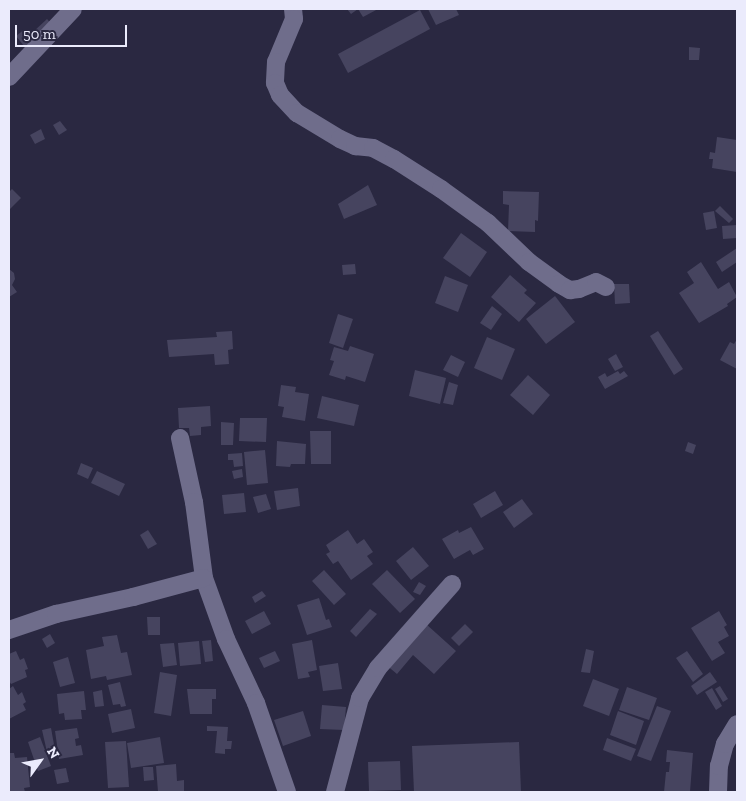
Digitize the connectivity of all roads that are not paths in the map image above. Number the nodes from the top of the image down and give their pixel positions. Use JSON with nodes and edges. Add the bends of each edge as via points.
{"nodes":[{"id":1,"x":73,"y":9,"type":"edge"},
{"id":2,"x":293,"y":9,"type":"edge"},
{"id":3,"x":9,"y":77,"type":"edge"},
{"id":4,"x":606,"y":287,"type":"dead end"},
{"id":5,"x":180,"y":438,"type":"dead end"},
{"id":6,"x":204,"y":578,"type":"junction"},
{"id":7,"x":452,"y":584,"type":"dead end"},
{"id":8,"x":9,"y":630,"type":"edge"},
{"id":9,"x":737,"y":724,"type":"edge"},
{"id":10,"x":287,"y":792,"type":"edge"},
{"id":11,"x":335,"y":792,"type":"edge"},
{"id":12,"x":718,"y":792,"type":"edge"}],
"edges":[{"from":1,"to":3,"type":"street"},
{"from":2,"to":4,"type":"street","via":[[294,20],[276,62],[274,83],[296,113],[355,146],[373,148],[441,188],[488,223],[558,284],[570,290],[596,282]]},
{"from":5,"to":6,"type":"street","via":[[194,502]]},
{"from":6,"to":8,"type":"street","via":[[56,614]]},
{"from":6,"to":10,"type":"street","via":[[226,639],[256,703]]},
{"from":7,"to":11,"type":"street","via":[[378,668],[360,698]]},
{"from":9,"to":12,"type":"street","via":[[725,744],[719,766]]}]}
